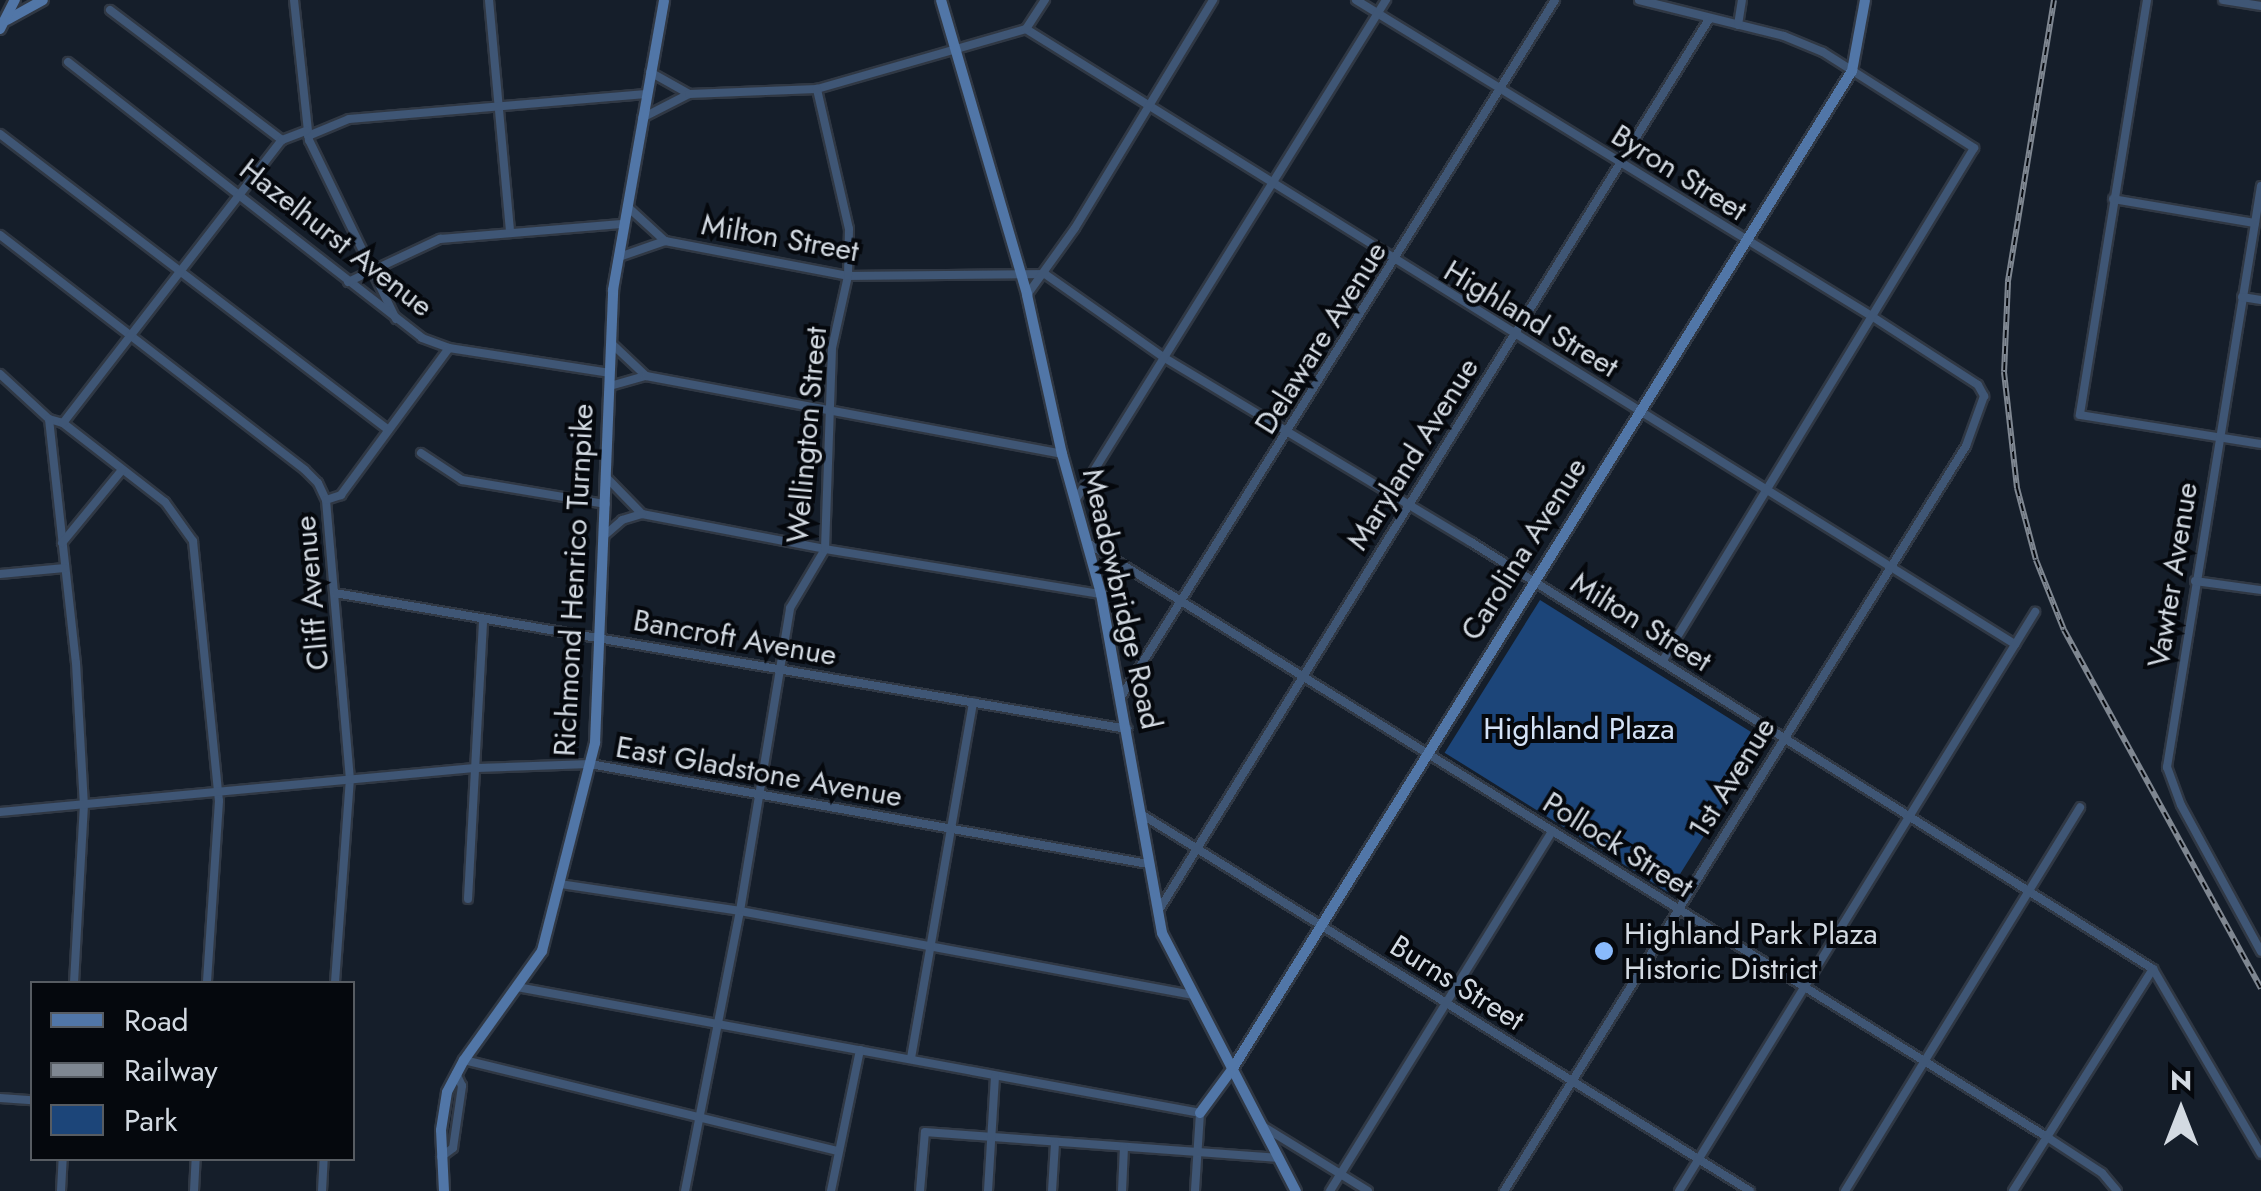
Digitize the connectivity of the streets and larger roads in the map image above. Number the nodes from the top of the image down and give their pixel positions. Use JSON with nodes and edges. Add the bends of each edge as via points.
{"nodes":[{"id":1,"x":15,"y":0,"type":"edge"},
{"id":2,"x":43,"y":0,"type":"edge"},
{"id":3,"x":294,"y":0,"type":"edge"},
{"id":4,"x":488,"y":0,"type":"edge"},
{"id":5,"x":664,"y":0,"type":"edge"},
{"id":6,"x":941,"y":0,"type":"edge"},
{"id":7,"x":1045,"y":0,"type":"edge"},
{"id":8,"x":1213,"y":0,"type":"edge"},
{"id":9,"x":1356,"y":0,"type":"edge"},
{"id":10,"x":1386,"y":0,"type":"edge"},
{"id":11,"x":1555,"y":0,"type":"edge"},
{"id":12,"x":1639,"y":0,"type":"edge"},
{"id":13,"x":1742,"y":0,"type":"edge"},
{"id":14,"x":1866,"y":0,"type":"edge"},
{"id":15,"x":2146,"y":0,"type":"edge"},
{"id":16,"x":2223,"y":0,"type":"edge"},
{"id":17,"x":2261,"y":6,"type":"edge"},
{"id":18,"x":110,"y":10,"type":"dead end"},
{"id":19,"x":1378,"y":13,"type":"junction"},
{"id":20,"x":1709,"y":19,"type":"junction"},
{"id":21,"x":2,"y":22,"type":"edge"},
{"id":22,"x":1738,"y":25,"type":"junction"},
{"id":23,"x":1026,"y":30,"type":"junction"},
{"id":24,"x":954,"y":49,"type":"junction"},
{"id":25,"x":68,"y":62,"type":"dead end"},
{"id":26,"x":1852,"y":71,"type":"junction"},
{"id":27,"x":650,"y":72,"type":"junction"},
{"id":28,"x":817,"y":89,"type":"junction"},
{"id":29,"x":1500,"y":90,"type":"junction"},
{"id":30,"x":646,"y":94,"type":"junction"},
{"id":31,"x":690,"y":94,"type":"junction"},
{"id":32,"x":497,"y":106,"type":"junction"},
{"id":33,"x":1150,"y":108,"type":"junction"},
{"id":34,"x":642,"y":118,"type":"junction"},
{"id":35,"x":307,"y":133,"type":"junction"},
{"id":36,"x":0,"y":134,"type":"edge"},
{"id":37,"x":282,"y":140,"type":"junction"},
{"id":38,"x":1619,"y":162,"type":"junction"},
{"id":39,"x":1270,"y":183,"type":"junction"},
{"id":40,"x":2261,"y":186,"type":"edge"},
{"id":41,"x":239,"y":195,"type":"junction"},
{"id":42,"x":2114,"y":199,"type":"junction"},
{"id":43,"x":628,"y":206,"type":"junction"},
{"id":44,"x":2255,"y":223,"type":"junction"},
{"id":45,"x":624,"y":224,"type":"junction"},
{"id":46,"x":510,"y":232,"type":"junction"},
{"id":47,"x":0,"y":235,"type":"edge"},
{"id":48,"x":666,"y":241,"type":"junction"},
{"id":49,"x":1746,"y":241,"type":"junction"},
{"id":50,"x":618,"y":257,"type":"junction"},
{"id":51,"x":1394,"y":262,"type":"junction"},
{"id":52,"x":374,"y":269,"type":"junction"},
{"id":53,"x":180,"y":272,"type":"junction"},
{"id":54,"x":1019,"y":273,"type":"junction"},
{"id":55,"x":1045,"y":274,"type":"junction"},
{"id":56,"x":848,"y":276,"type":"junction"},
{"id":57,"x":348,"y":282,"type":"junction"},
{"id":58,"x":1026,"y":295,"type":"junction"},
{"id":59,"x":2242,"y":297,"type":"junction"},
{"id":60,"x":2261,"y":300,"type":"edge"},
{"id":61,"x":1873,"y":317,"type":"junction"},
{"id":62,"x":396,"y":320,"type":"junction"},
{"id":63,"x":132,"y":336,"type":"junction"},
{"id":64,"x":1515,"y":336,"type":"junction"},
{"id":65,"x":611,"y":343,"type":"junction"},
{"id":66,"x":448,"y":348,"type":"junction"},
{"id":67,"x":1163,"y":357,"type":"junction"},
{"id":68,"x":610,"y":372,"type":"junction"},
{"id":69,"x":0,"y":374,"type":"edge"},
{"id":70,"x":646,"y":376,"type":"junction"},
{"id":71,"x":1978,"y":385,"type":"joint"},
{"id":72,"x":610,"y":386,"type":"junction"},
{"id":73,"x":828,"y":410,"type":"junction"},
{"id":74,"x":1639,"y":412,"type":"junction"},
{"id":75,"x":50,"y":418,"type":"junction"},
{"id":76,"x":63,"y":423,"type":"junction"},
{"id":77,"x":388,"y":430,"type":"junction"},
{"id":78,"x":1288,"y":434,"type":"junction"},
{"id":79,"x":2218,"y":437,"type":"junction"},
{"id":80,"x":2261,"y":444,"type":"edge"},
{"id":81,"x":421,"y":453,"type":"dead end"},
{"id":82,"x":1062,"y":454,"type":"junction"},
{"id":83,"x":122,"y":470,"type":"junction"},
{"id":84,"x":608,"y":479,"type":"junction"},
{"id":85,"x":1766,"y":491,"type":"junction"},
{"id":86,"x":326,"y":500,"type":"junction"},
{"id":87,"x":1075,"y":501,"type":"junction"},
{"id":88,"x":607,"y":504,"type":"junction"},
{"id":89,"x":1408,"y":504,"type":"junction"},
{"id":90,"x":642,"y":514,"type":"junction"},
{"id":91,"x":605,"y":534,"type":"junction"},
{"id":92,"x":62,"y":543,"type":"junction"},
{"id":93,"x":1089,"y":544,"type":"junction"},
{"id":94,"x":825,"y":549,"type":"junction"},
{"id":95,"x":1889,"y":567,"type":"junction"},
{"id":96,"x":65,"y":568,"type":"junction"},
{"id":97,"x":0,"y":574,"type":"edge"},
{"id":98,"x":2195,"y":581,"type":"junction"},
{"id":99,"x":1533,"y":582,"type":"junction"},
{"id":100,"x":2261,"y":590,"type":"edge"},
{"id":101,"x":334,"y":593,"type":"junction"},
{"id":102,"x":1101,"y":594,"type":"junction"},
{"id":103,"x":1181,"y":603,"type":"junction"},
{"id":104,"x":2035,"y":612,"type":"dead end"},
{"id":105,"x":482,"y":622,"type":"junction"},
{"id":106,"x":598,"y":637,"type":"junction"},
{"id":107,"x":2015,"y":644,"type":"junction"},
{"id":108,"x":1662,"y":662,"type":"junction"},
{"id":109,"x":779,"y":669,"type":"junction"},
{"id":110,"x":1302,"y":676,"type":"junction"},
{"id":111,"x":1121,"y":697,"type":"junction"},
{"id":112,"x":973,"y":702,"type":"junction"},
{"id":113,"x":1127,"y":729,"type":"junction"},
{"id":114,"x":1784,"y":738,"type":"junction"},
{"id":115,"x":1427,"y":753,"type":"junction"},
{"id":116,"x":590,"y":764,"type":"junction"},
{"id":117,"x":477,"y":768,"type":"junction"},
{"id":118,"x":350,"y":778,"type":"junction"},
{"id":119,"x":218,"y":791,"type":"junction"},
{"id":120,"x":757,"y":796,"type":"junction"},
{"id":121,"x":84,"y":804,"type":"junction"},
{"id":122,"x":2080,"y":807,"type":"dead end"},
{"id":123,"x":0,"y":812,"type":"edge"},
{"id":124,"x":1141,"y":814,"type":"junction"},
{"id":125,"x":1910,"y":815,"type":"junction"},
{"id":126,"x":952,"y":829,"type":"junction"},
{"id":127,"x":1552,"y":831,"type":"junction"},
{"id":128,"x":1196,"y":849,"type":"junction"},
{"id":129,"x":1148,"y":864,"type":"junction"},
{"id":130,"x":560,"y":884,"type":"junction"},
{"id":131,"x":2031,"y":890,"type":"junction"},
{"id":132,"x":468,"y":899,"type":"dead end"},
{"id":133,"x":1678,"y":908,"type":"junction"},
{"id":134,"x":740,"y":911,"type":"junction"},
{"id":135,"x":1157,"y":914,"type":"junction"},
{"id":136,"x":1322,"y":926,"type":"junction"},
{"id":137,"x":930,"y":950,"type":"junction"},
{"id":138,"x":2261,"y":952,"type":"edge"},
{"id":139,"x":2153,"y":968,"type":"junction"},
{"id":140,"x":74,"y":981,"type":"edge"},
{"id":141,"x":207,"y":981,"type":"edge"},
{"id":142,"x":335,"y":981,"type":"edge"},
{"id":143,"x":517,"y":987,"type":"junction"},
{"id":144,"x":1802,"y":987,"type":"junction"},
{"id":145,"x":1192,"y":995,"type":"junction"},
{"id":146,"x":1446,"y":1004,"type":"junction"},
{"id":147,"x":718,"y":1023,"type":"junction"},
{"id":148,"x":860,"y":1050,"type":"junction"},
{"id":149,"x":912,"y":1058,"type":"junction"},
{"id":150,"x":464,"y":1060,"type":"junction"},
{"id":151,"x":1926,"y":1062,"type":"junction"},
{"id":152,"x":1233,"y":1068,"type":"junction"},
{"id":153,"x":995,"y":1076,"type":"junction"},
{"id":154,"x":1571,"y":1080,"type":"junction"},
{"id":155,"x":0,"y":1098,"type":"edge"},
{"id":156,"x":30,"y":1100,"type":"edge"},
{"id":157,"x":1200,"y":1113,"type":"junction"},
{"id":158,"x":698,"y":1119,"type":"junction"},
{"id":159,"x":1264,"y":1128,"type":"junction"},
{"id":160,"x":992,"y":1136,"type":"junction"},
{"id":161,"x":2047,"y":1137,"type":"junction"},
{"id":162,"x":1055,"y":1142,"type":"junction"},
{"id":163,"x":1124,"y":1148,"type":"junction"},
{"id":164,"x":838,"y":1151,"type":"junction"},
{"id":165,"x":1198,"y":1151,"type":"junction"},
{"id":166,"x":2261,"y":1154,"type":"edge"},
{"id":167,"x":1279,"y":1158,"type":"junction"},
{"id":168,"x":1698,"y":1159,"type":"junction"},
{"id":169,"x":63,"y":1161,"type":"edge"},
{"id":170,"x":196,"y":1161,"type":"edge"},
{"id":171,"x":324,"y":1161,"type":"edge"},
{"id":172,"x":1340,"y":1174,"type":"junction"},
{"id":173,"x":61,"y":1191,"type":"edge"},
{"id":174,"x":194,"y":1191,"type":"edge"},
{"id":175,"x":322,"y":1191,"type":"edge"},
{"id":176,"x":444,"y":1191,"type":"edge"},
{"id":177,"x":685,"y":1191,"type":"edge"},
{"id":178,"x":831,"y":1191,"type":"edge"},
{"id":179,"x":920,"y":1191,"type":"edge"},
{"id":180,"x":988,"y":1191,"type":"edge"},
{"id":181,"x":1052,"y":1191,"type":"edge"},
{"id":182,"x":1122,"y":1191,"type":"edge"},
{"id":183,"x":1196,"y":1191,"type":"edge"},
{"id":184,"x":1296,"y":1191,"type":"edge"},
{"id":185,"x":1330,"y":1191,"type":"edge"},
{"id":186,"x":1368,"y":1191,"type":"edge"},
{"id":187,"x":1504,"y":1191,"type":"edge"},
{"id":188,"x":1679,"y":1191,"type":"edge"},
{"id":189,"x":1750,"y":1191,"type":"edge"},
{"id":190,"x":1845,"y":1191,"type":"edge"},
{"id":191,"x":2013,"y":1191,"type":"edge"},
{"id":192,"x":2117,"y":1191,"type":"edge"}],
"edges":[{"from":1,"to":21,"type":"street"},
{"from":2,"to":21,"type":"street"},
{"from":3,"to":35,"type":"street"},
{"from":4,"to":32,"type":"street"},
{"from":5,"to":27,"type":"street","name":"Richmond Henrico Turnpike"},
{"from":6,"to":24,"type":"street","name":"Meadowbridge Road"},
{"from":7,"to":23,"type":"street"},
{"from":8,"to":33,"type":"street"},
{"from":9,"to":19,"type":"street","name":"Byron Street"},
{"from":10,"to":19,"type":"street"},
{"from":11,"to":29,"type":"street","name":"Delaware Avenue"},
{"from":12,"to":20,"type":"street"},
{"from":13,"to":22,"type":"street"},
{"from":14,"to":26,"type":"street","name":"Carolina Avenue"},
{"from":15,"to":42,"type":"street"},
{"from":16,"to":17,"type":"street"},
{"from":18,"to":37,"type":"street"},
{"from":19,"to":29,"type":"street","name":"Byron Street"},
{"from":19,"to":39,"type":"street"},
{"from":20,"to":22,"type":"street"},
{"from":20,"to":38,"type":"street","name":"Maryland Avenue"},
{"from":22,"to":26,"type":"street","via":[[1824,52]]},
{"from":23,"to":24,"type":"street"},
{"from":23,"to":33,"type":"street","name":"Highland Street"},
{"from":24,"to":28,"type":"street"},
{"from":24,"to":54,"type":"street","name":"Meadowbridge Road"},
{"from":25,"to":41,"type":"street","name":"Hazelhurst Avenue"},
{"from":26,"to":49,"type":"street","name":"Carolina Avenue"},
{"from":26,"to":61,"type":"street","via":[[1974,148]]},
{"from":27,"to":30,"type":"street","name":"Richmond Henrico Turnpike"},
{"from":27,"to":31,"type":"street"},
{"from":28,"to":31,"type":"street"},
{"from":28,"to":56,"type":"street","name":"Wellington Street","via":[[849,229]]},
{"from":29,"to":38,"type":"street","name":"Byron Street"},
{"from":29,"to":51,"type":"street","name":"Delaware Avenue"},
{"from":30,"to":32,"type":"street"},
{"from":30,"to":34,"type":"street","name":"Richmond Henrico Turnpike"},
{"from":31,"to":34,"type":"street"},
{"from":32,"to":35,"type":"street","via":[[349,118]]},
{"from":32,"to":46,"type":"street"},
{"from":33,"to":39,"type":"street","name":"Highland Street"},
{"from":33,"to":55,"type":"street"},
{"from":34,"to":43,"type":"street","name":"Richmond Henrico Turnpike"},
{"from":35,"to":37,"type":"street"},
{"from":35,"to":52,"type":"street"},
{"from":36,"to":53,"type":"street"},
{"from":37,"to":41,"type":"street"},
{"from":38,"to":49,"type":"street","name":"Byron Street"},
{"from":38,"to":64,"type":"street","name":"Maryland Avenue"},
{"from":39,"to":51,"type":"street","name":"Highland Street"},
{"from":39,"to":67,"type":"street"},
{"from":40,"to":44,"type":"street","name":"Vawter Avenue"},
{"from":41,"to":53,"type":"street"},
{"from":41,"to":57,"type":"street","name":"Hazelhurst Avenue"},
{"from":42,"to":44,"type":"street"},
{"from":42,"to":79,"type":"street","via":[[2081,416]]},
{"from":43,"to":45,"type":"street","name":"Richmond Henrico Turnpike"},
{"from":43,"to":48,"type":"street","name":"Milton Street"},
{"from":44,"to":59,"type":"street","name":"Vawter Avenue"},
{"from":45,"to":46,"type":"street"},
{"from":45,"to":50,"type":"street","name":"Richmond Henrico Turnpike"},
{"from":46,"to":52,"type":"street","via":[[440,239]]},
{"from":47,"to":63,"type":"street","name":"Cliff Avenue"},
{"from":48,"to":50,"type":"street","name":"Milton Street"},
{"from":48,"to":56,"type":"street","name":"Milton Street"},
{"from":49,"to":61,"type":"street","name":"Byron Street"},
{"from":49,"to":74,"type":"street","name":"Carolina Avenue"},
{"from":50,"to":65,"type":"street","name":"Richmond Henrico Turnpike"},
{"from":51,"to":64,"type":"street","name":"Highland Street"},
{"from":51,"to":78,"type":"street","name":"Delaware Avenue"},
{"from":52,"to":57,"type":"street"},
{"from":52,"to":62,"type":"street"},
{"from":53,"to":63,"type":"street"},
{"from":53,"to":77,"type":"street"},
{"from":54,"to":55,"type":"street","name":"Milton Street"},
{"from":54,"to":56,"type":"street","name":"Milton Street"},
{"from":54,"to":58,"type":"street","name":"Meadowbridge Road"},
{"from":55,"to":58,"type":"street"},
{"from":55,"to":67,"type":"street","name":"Milton Street"},
{"from":56,"to":73,"type":"street","name":"Wellington Street","via":[[832,348]]},
{"from":57,"to":62,"type":"street","name":"Hazelhurst Avenue"},
{"from":58,"to":82,"type":"street","name":"Meadowbridge Road"},
{"from":59,"to":60,"type":"street"},
{"from":59,"to":79,"type":"street","name":"Vawter Avenue"},
{"from":61,"to":71,"type":"street","name":"Byron Street"},
{"from":61,"to":85,"type":"street"},
{"from":62,"to":66,"type":"street","name":"Hazelhurst Avenue"},
{"from":63,"to":76,"type":"street"},
{"from":63,"to":86,"type":"street","name":"Cliff Avenue","via":[[306,470]]},
{"from":64,"to":74,"type":"street","name":"Highland Street"},
{"from":64,"to":89,"type":"street","name":"Maryland Avenue"},
{"from":65,"to":68,"type":"street","name":"Richmond Henrico Turnpike"},
{"from":65,"to":70,"type":"street"},
{"from":66,"to":68,"type":"street","name":"Hazelhurst Avenue"},
{"from":66,"to":77,"type":"street"},
{"from":67,"to":78,"type":"street","name":"Milton Street"},
{"from":67,"to":87,"type":"street"},
{"from":68,"to":72,"type":"street","name":"Richmond Henrico Turnpike"},
{"from":69,"to":75,"type":"street"},
{"from":70,"to":72,"type":"street"},
{"from":70,"to":73,"type":"street"},
{"from":71,"to":95,"type":"street","name":"1st Avenue","via":[[1982,408],[1966,446]]},
{"from":72,"to":84,"type":"street","name":"Richmond Henrico Turnpike"},
{"from":73,"to":82,"type":"street"},
{"from":73,"to":94,"type":"street","name":"Wellington Street"},
{"from":74,"to":85,"type":"street","name":"Highland Street"},
{"from":74,"to":99,"type":"street","name":"Carolina Avenue"},
{"from":75,"to":76,"type":"street"},
{"from":75,"to":92,"type":"street"},
{"from":76,"to":83,"type":"street"},
{"from":77,"to":86,"type":"street","via":[[341,494]]},
{"from":78,"to":89,"type":"street","name":"Milton Street"},
{"from":78,"to":103,"type":"street","name":"Delaware Avenue"},
{"from":79,"to":80,"type":"street"},
{"from":79,"to":98,"type":"street","name":"Vawter Avenue"},
{"from":81,"to":88,"type":"street","via":[[462,480]]},
{"from":82,"to":87,"type":"street","name":"Meadowbridge Road"},
{"from":83,"to":92,"type":"street"},
{"from":83,"to":119,"type":"street","via":[[165,502],[193,542]]},
{"from":84,"to":88,"type":"street","name":"Richmond Henrico Turnpike"},
{"from":84,"to":90,"type":"street"},
{"from":85,"to":95,"type":"street","name":"Highland Street"},
{"from":85,"to":108,"type":"street"},
{"from":86,"to":101,"type":"street","name":"Cliff Avenue"},
{"from":87,"to":93,"type":"street","name":"Meadowbridge Road"},
{"from":88,"to":91,"type":"street","name":"Richmond Henrico Turnpike"},
{"from":89,"to":99,"type":"street","name":"Milton Street"},
{"from":89,"to":110,"type":"street","name":"Maryland Avenue"},
{"from":90,"to":91,"type":"street"},
{"from":90,"to":94,"type":"street"},
{"from":91,"to":106,"type":"street","name":"Richmond Henrico Turnpike"},
{"from":92,"to":96,"type":"street"},
{"from":93,"to":102,"type":"street","name":"Meadowbridge Road"},
{"from":93,"to":103,"type":"street","name":"Pollock Street"},
{"from":94,"to":102,"type":"street"},
{"from":94,"to":109,"type":"street","name":"Wellington Street","via":[[790,608]]},
{"from":95,"to":107,"type":"street","name":"Highland Street"},
{"from":95,"to":114,"type":"street","name":"1st Avenue"},
{"from":96,"to":97,"type":"street"},
{"from":96,"to":121,"type":"street"},
{"from":98,"to":100,"type":"street"},
{"from":98,"to":138,"type":"street","name":"Vawter Avenue","via":[[2167,767]]},
{"from":99,"to":108,"type":"street","name":"Milton Street"},
{"from":99,"to":115,"type":"street","name":"Carolina Avenue"},
{"from":101,"to":105,"type":"street","name":"Bancroft Avenue"},
{"from":101,"to":118,"type":"street","name":"Cliff Avenue"},
{"from":102,"to":111,"type":"street","name":"Meadowbridge Road"},
{"from":103,"to":110,"type":"street","name":"Pollock Street"},
{"from":103,"to":111,"type":"street","name":"Delaware Avenue"},
{"from":104,"to":107,"type":"street"},
{"from":105,"to":106,"type":"street","name":"Bancroft Avenue"},
{"from":105,"to":117,"type":"street"},
{"from":106,"to":109,"type":"street","name":"Bancroft Avenue"},
{"from":106,"to":116,"type":"street","name":"Richmond Henrico Turnpike"},
{"from":107,"to":125,"type":"street"},
{"from":108,"to":114,"type":"street","name":"Milton Street"},
{"from":109,"to":112,"type":"street","name":"Bancroft Avenue"},
{"from":109,"to":120,"type":"street","name":"Wellington Street"},
{"from":110,"to":115,"type":"street","name":"Pollock Street"},
{"from":110,"to":128,"type":"street","name":"Maryland Avenue"},
{"from":111,"to":113,"type":"street","name":"Meadowbridge Road"},
{"from":112,"to":113,"type":"street","name":"Bancroft Avenue"},
{"from":112,"to":126,"type":"street"},
{"from":113,"to":124,"type":"street","name":"Meadowbridge Road"},
{"from":114,"to":125,"type":"street","name":"Milton Street"},
{"from":114,"to":133,"type":"street","name":"1st Avenue"},
{"from":115,"to":127,"type":"street","name":"Pollock Street"},
{"from":115,"to":136,"type":"street","name":"Carolina Avenue"},
{"from":116,"to":117,"type":"street","name":"East Gladstone Avenue"},
{"from":116,"to":120,"type":"street","name":"East Gladstone Avenue"},
{"from":116,"to":130,"type":"street","name":"Richmond Henrico Turnpike"},
{"from":117,"to":118,"type":"street","name":"East Gladstone Avenue"},
{"from":117,"to":132,"type":"street"},
{"from":118,"to":119,"type":"street","name":"East Gladstone Avenue"},
{"from":118,"to":142,"type":"street","name":"Cliff Avenue"},
{"from":119,"to":121,"type":"street","name":"East Gladstone Avenue"},
{"from":119,"to":141,"type":"street"},
{"from":120,"to":126,"type":"street","name":"East Gladstone Avenue"},
{"from":120,"to":134,"type":"street","name":"Wellington Street"},
{"from":121,"to":123,"type":"street","name":"East Gladstone Avenue"},
{"from":121,"to":140,"type":"street"},
{"from":122,"to":131,"type":"street"},
{"from":124,"to":128,"type":"street","name":"Burns Street"},
{"from":124,"to":129,"type":"street","name":"Meadowbridge Road"},
{"from":125,"to":131,"type":"street","name":"Milton Street"},
{"from":125,"to":144,"type":"street"},
{"from":126,"to":129,"type":"street","name":"East Gladstone Avenue"},
{"from":126,"to":137,"type":"street"},
{"from":127,"to":133,"type":"street","name":"Pollock Street"},
{"from":127,"to":146,"type":"street"},
{"from":128,"to":135,"type":"street","name":"Maryland Avenue"},
{"from":128,"to":136,"type":"street","name":"Burns Street"},
{"from":129,"to":135,"type":"street","name":"Meadowbridge Road"},
{"from":130,"to":134,"type":"street"},
{"from":130,"to":143,"type":"street","name":"Richmond Henrico Turnpike","via":[[545,946]]},
{"from":131,"to":139,"type":"street","name":"Milton Street"},
{"from":131,"to":151,"type":"street"},
{"from":133,"to":144,"type":"street","name":"Pollock Street"},
{"from":133,"to":154,"type":"street","name":"1st Avenue"},
{"from":134,"to":137,"type":"street"},
{"from":134,"to":147,"type":"street","name":"Wellington Street"},
{"from":135,"to":145,"type":"street","name":"Meadowbridge Road"},
{"from":136,"to":146,"type":"street","name":"Burns Street"},
{"from":136,"to":152,"type":"street","name":"Carolina Avenue"},
{"from":137,"to":145,"type":"street"},
{"from":137,"to":149,"type":"street"},
{"from":139,"to":161,"type":"street"},
{"from":139,"to":166,"type":"street","name":"Milton Street"},
{"from":143,"to":147,"type":"street"},
{"from":143,"to":150,"type":"street","name":"Richmond Henrico Turnpike"},
{"from":144,"to":151,"type":"street","name":"Pollock Street"},
{"from":144,"to":168,"type":"street"},
{"from":145,"to":152,"type":"street","name":"Meadowbridge Road"},
{"from":146,"to":154,"type":"street","name":"Burns Street"},
{"from":146,"to":172,"type":"street"},
{"from":147,"to":148,"type":"street"},
{"from":147,"to":158,"type":"street","name":"Wellington Street"},
{"from":148,"to":149,"type":"street"},
{"from":148,"to":164,"type":"street"},
{"from":149,"to":153,"type":"street"},
{"from":150,"to":158,"type":"street"},
{"from":150,"to":176,"type":"street","name":"Richmond Henrico Turnpike","via":[[442,1114]]},
{"from":151,"to":161,"type":"street","name":"Pollock Street"},
{"from":151,"to":190,"type":"street"},
{"from":152,"to":157,"type":"street","name":"Carolina Avenue"},
{"from":152,"to":159,"type":"street","name":"Meadowbridge Road"},
{"from":153,"to":157,"type":"street"},
{"from":153,"to":160,"type":"street"},
{"from":154,"to":168,"type":"street","name":"Burns Street"},
{"from":154,"to":187,"type":"street","name":"1st Avenue"},
{"from":155,"to":156,"type":"street"},
{"from":157,"to":165,"type":"street"},
{"from":158,"to":164,"type":"street"},
{"from":158,"to":177,"type":"street","name":"Wellington Street"},
{"from":159,"to":167,"type":"street","name":"Meadowbridge Road"},
{"from":159,"to":172,"type":"street"},
{"from":160,"to":162,"type":"street"},
{"from":160,"to":179,"type":"street","via":[[925,1132]]},
{"from":160,"to":180,"type":"street"},
{"from":161,"to":191,"type":"street"},
{"from":161,"to":192,"type":"street","name":"Pollock Street","via":[[2102,1173]]},
{"from":162,"to":163,"type":"street"},
{"from":162,"to":181,"type":"street"},
{"from":163,"to":165,"type":"street"},
{"from":163,"to":182,"type":"street"},
{"from":164,"to":178,"type":"street"},
{"from":165,"to":167,"type":"street"},
{"from":165,"to":183,"type":"street"},
{"from":167,"to":184,"type":"street","name":"Meadowbridge Road"},
{"from":168,"to":188,"type":"street"},
{"from":168,"to":189,"type":"street","name":"Burns Street"},
{"from":169,"to":173,"type":"street"},
{"from":170,"to":174,"type":"street"},
{"from":171,"to":175,"type":"street"},
{"from":172,"to":185,"type":"street"},
{"from":172,"to":186,"type":"street"}]}
